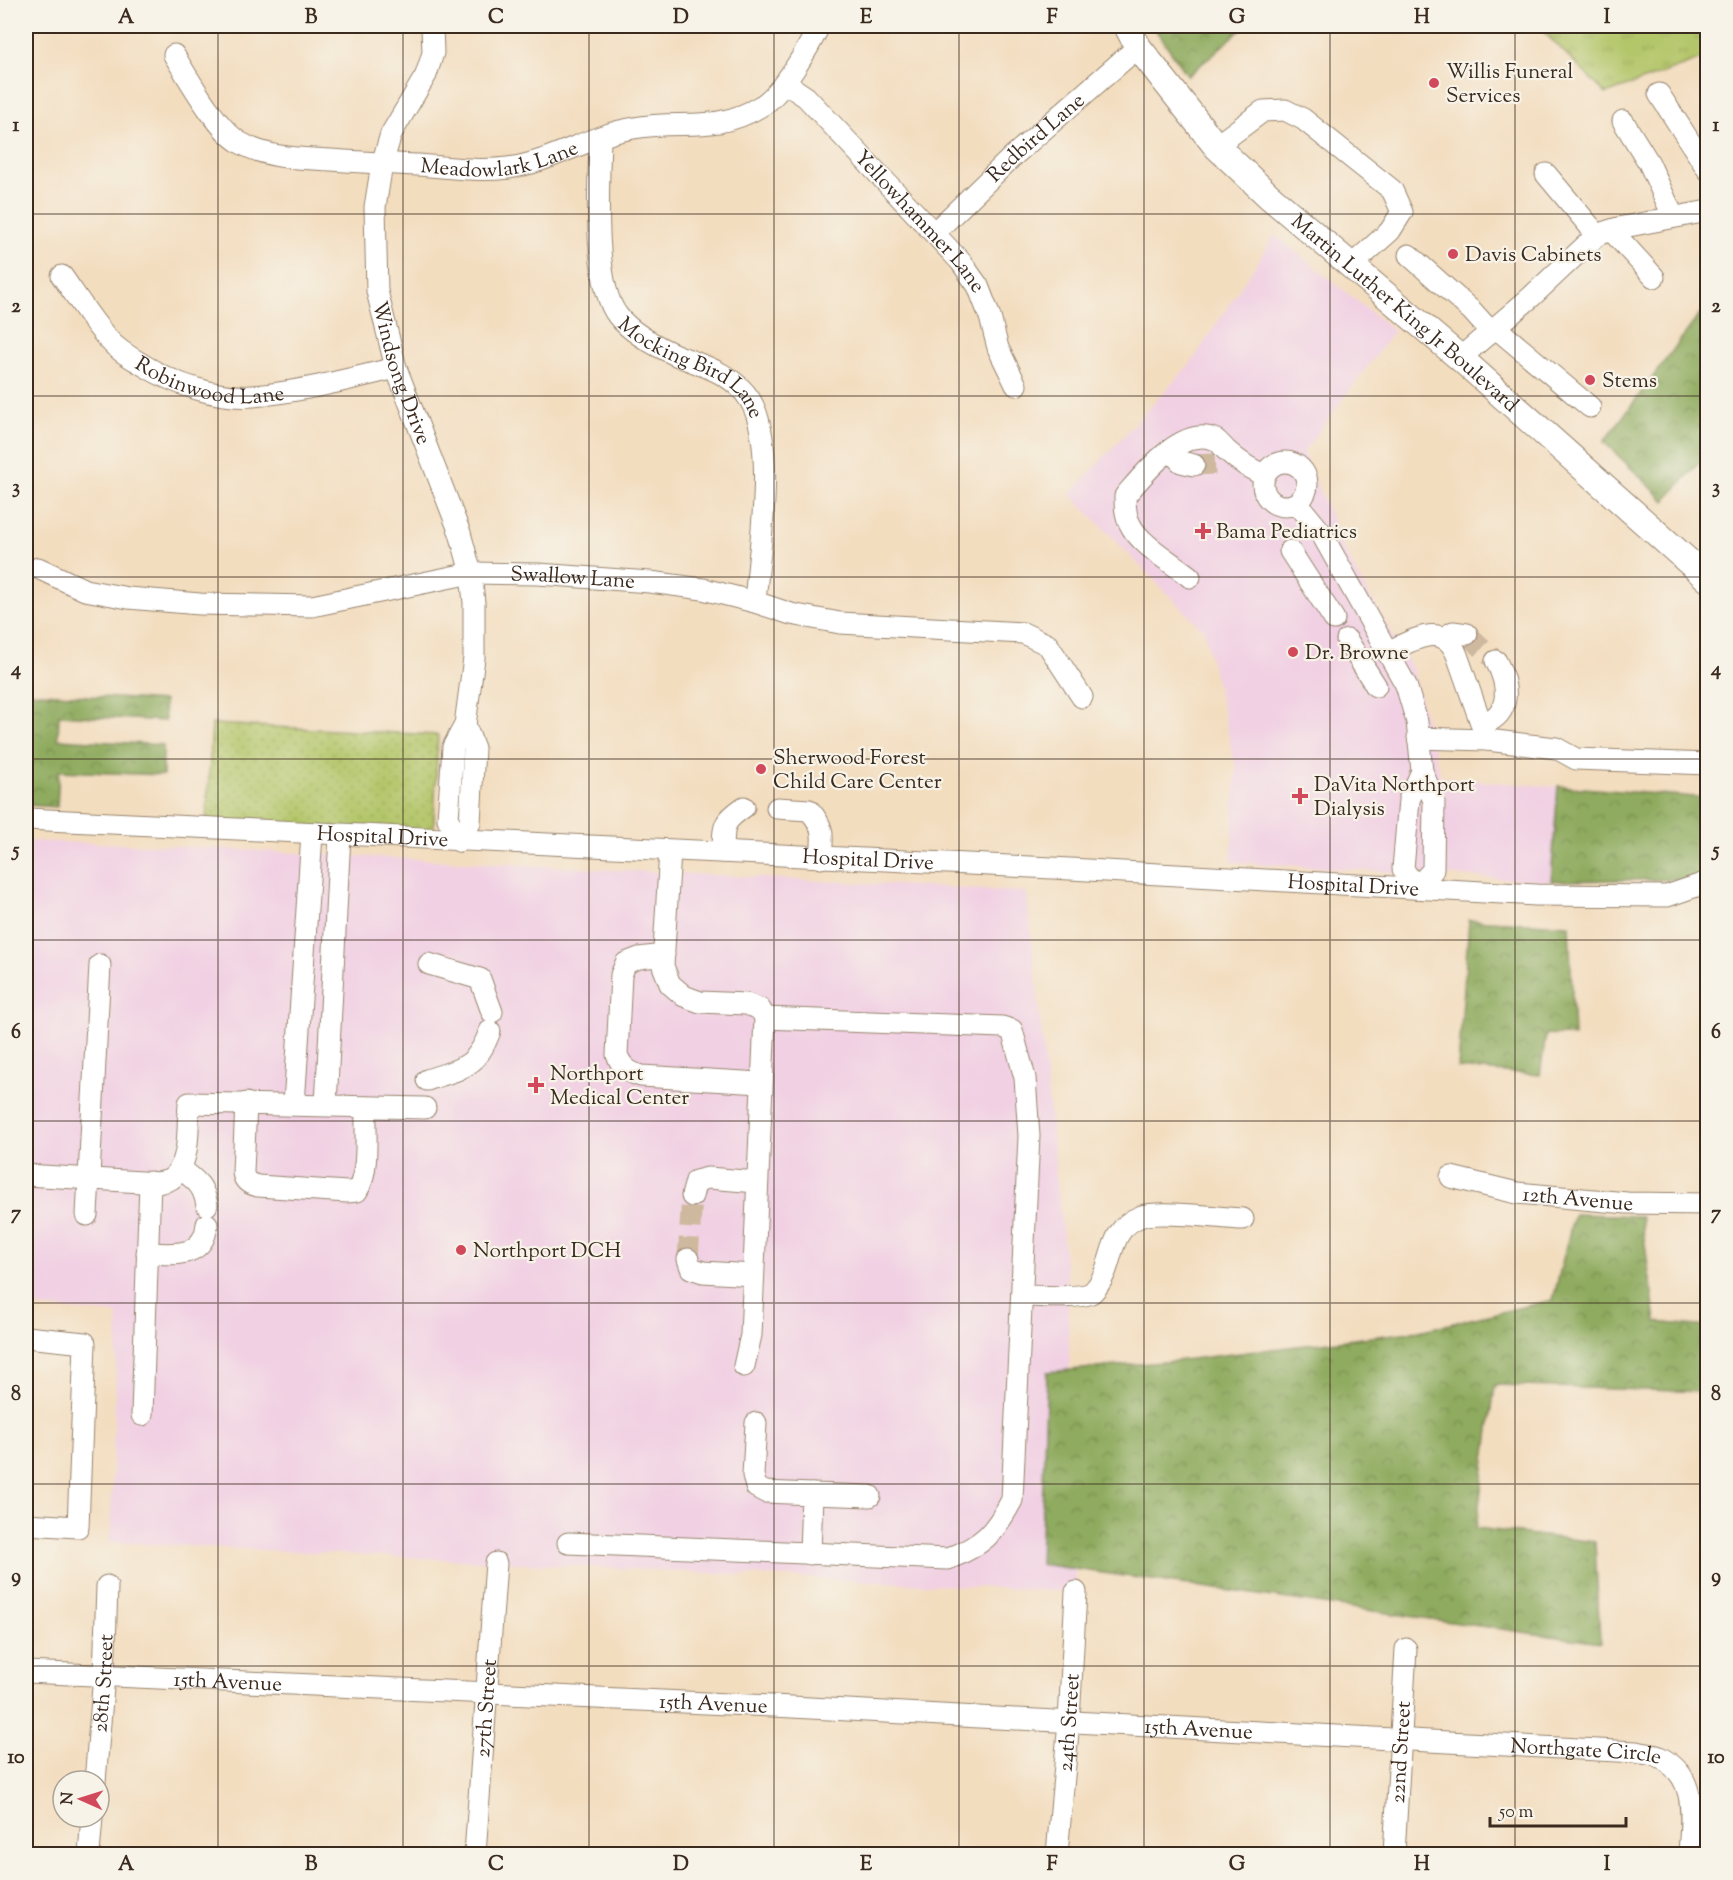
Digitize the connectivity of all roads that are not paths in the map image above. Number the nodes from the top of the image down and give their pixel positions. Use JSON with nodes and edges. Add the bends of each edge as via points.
{"nodes":[{"id":1,"x":432,"y":26,"type":"edge"},
{"id":2,"x":819,"y":26,"type":"edge"},
{"id":3,"x":1133,"y":36,"type":"edge"},
{"id":4,"x":174,"y":56,"type":"dead end"},
{"id":5,"x":784,"y":83,"type":"junction"},
{"id":6,"x":1659,"y":94,"type":"dead end"},
{"id":7,"x":1623,"y":121,"type":"dead end"},
{"id":8,"x":600,"y":138,"type":"junction"},
{"id":9,"x":1216,"y":146,"type":"junction"},
{"id":10,"x":382,"y":164,"type":"junction"},
{"id":11,"x":1707,"y":170,"type":"edge"},
{"id":12,"x":1546,"y":174,"type":"dead end"},
{"id":13,"x":1673,"y":216,"type":"junction"},
{"id":14,"x":1705,"y":218,"type":"edge"},
{"id":15,"x":935,"y":232,"type":"junction"},
{"id":16,"x":1604,"y":232,"type":"junction"},
{"id":17,"x":1409,"y":255,"type":"dead end"},
{"id":18,"x":1351,"y":266,"type":"junction"},
{"id":19,"x":62,"y":276,"type":"dead end"},
{"id":20,"x":1654,"y":277,"type":"dead end"},
{"id":21,"x":1493,"y":330,"type":"junction"},
{"id":22,"x":1460,"y":358,"type":"junction"},
{"id":23,"x":396,"y":368,"type":"junction"},
{"id":24,"x":1016,"y":385,"type":"dead end"},
{"id":25,"x":1590,"y":407,"type":"dead end"},
{"id":26,"x":1170,"y":450,"type":"junction"},
{"id":27,"x":1236,"y":458,"type":"junction"},
{"id":28,"x":1215,"y":464,"type":"tunnel mouth"},
{"id":29,"x":1194,"y":465,"type":"tunnel mouth"},
{"id":30,"x":1265,"y":475,"type":"junction"},
{"id":31,"x":1298,"y":503,"type":"junction"},
{"id":32,"x":1290,"y":551,"type":"dead end"},
{"id":33,"x":38,"y":568,"type":"dead end"},
{"id":34,"x":471,"y":573,"type":"junction"},
{"id":35,"x":1190,"y":577,"type":"dead end"},
{"id":36,"x":1707,"y":579,"type":"edge"},
{"id":37,"x":755,"y":602,"type":"junction"},
{"id":38,"x":1334,"y":620,"type":"dead end"},
{"id":39,"x":1467,"y":634,"type":"dead end"},
{"id":40,"x":1444,"y":638,"type":"junction"},
{"id":41,"x":1347,"y":640,"type":"dead end"},
{"id":42,"x":1387,"y":652,"type":"junction"},
{"id":43,"x":1496,"y":661,"type":"tunnel mouth"},
{"id":44,"x":1376,"y":686,"type":"dead end"},
{"id":45,"x":1082,"y":697,"type":"dead end"},
{"id":46,"x":1485,"y":732,"type":"junction"},
{"id":47,"x":1418,"y":738,"type":"junction"},
{"id":48,"x":1707,"y":764,"type":"edge"},
{"id":49,"x":1422,"y":771,"type":"junction"},
{"id":50,"x":744,"y":807,"type":"dead end"},
{"id":51,"x":777,"y":808,"type":"dead end"},
{"id":52,"x":26,"y":819,"type":"edge"},
{"id":53,"x":312,"y":834,"type":"junction"},
{"id":54,"x":340,"y":835,"type":"junction"},
{"id":55,"x":459,"y":841,"type":"junction"},
{"id":56,"x":670,"y":851,"type":"junction"},
{"id":57,"x":723,"y":852,"type":"junction"},
{"id":58,"x":821,"y":858,"type":"junction"},
{"id":59,"x":1707,"y":882,"type":"edge"},
{"id":60,"x":1416,"y":888,"type":"junction"},
{"id":61,"x":664,"y":955,"type":"junction"},
{"id":62,"x":429,"y":964,"type":"dead end"},
{"id":63,"x":100,"y":965,"type":"dead end"},
{"id":64,"x":765,"y":1018,"type":"junction"},
{"id":65,"x":426,"y":1080,"type":"dead end"},
{"id":66,"x":761,"y":1083,"type":"junction"},
{"id":67,"x":246,"y":1103,"type":"junction"},
{"id":68,"x":294,"y":1104,"type":"junction"},
{"id":69,"x":326,"y":1106,"type":"junction"},
{"id":70,"x":366,"y":1107,"type":"junction"},
{"id":71,"x":425,"y":1108,"type":"dead end"},
{"id":72,"x":180,"y":1168,"type":"junction"},
{"id":73,"x":26,"y":1175,"type":"edge"},
{"id":74,"x":1451,"y":1177,"type":"dead end"},
{"id":75,"x":88,"y":1179,"type":"junction"},
{"id":76,"x":150,"y":1182,"type":"junction"},
{"id":77,"x":757,"y":1182,"type":"junction"},
{"id":78,"x":692,"y":1196,"type":"tunnel mouth"},
{"id":79,"x":1707,"y":1204,"type":"edge"},
{"id":80,"x":87,"y":1215,"type":"dead end"},
{"id":81,"x":1243,"y":1219,"type":"dead end"},
{"id":82,"x":147,"y":1253,"type":"junction"},
{"id":83,"x":688,"y":1259,"type":"dead end"},
{"id":84,"x":753,"y":1275,"type":"junction"},
{"id":85,"x":1022,"y":1296,"type":"junction"},
{"id":86,"x":26,"y":1337,"type":"edge"},
{"id":87,"x":744,"y":1366,"type":"dead end"},
{"id":88,"x":142,"y":1415,"type":"dead end"},
{"id":89,"x":756,"y":1423,"type":"dead end"},
{"id":90,"x":812,"y":1494,"type":"junction"},
{"id":91,"x":870,"y":1496,"type":"dead end"},
{"id":92,"x":26,"y":1524,"type":"edge"},
{"id":93,"x":568,"y":1543,"type":"dead end"},
{"id":94,"x":810,"y":1554,"type":"junction"},
{"id":95,"x":496,"y":1563,"type":"dead end"},
{"id":96,"x":107,"y":1586,"type":"dead end"},
{"id":97,"x":1076,"y":1592,"type":"dead end"},
{"id":98,"x":1406,"y":1649,"type":"dead end"},
{"id":99,"x":26,"y":1672,"type":"edge"},
{"id":100,"x":104,"y":1676,"type":"junction"},
{"id":101,"x":488,"y":1694,"type":"junction"},
{"id":102,"x":1069,"y":1721,"type":"junction"},
{"id":103,"x":1401,"y":1739,"type":"junction"},
{"id":104,"x":96,"y":1769,"type":"edge"},
{"id":105,"x":91,"y":1829,"type":"edge"},
{"id":106,"x":89,"y":1854,"type":"edge"},
{"id":107,"x":475,"y":1854,"type":"edge"},
{"id":108,"x":1057,"y":1854,"type":"edge"},
{"id":109,"x":1394,"y":1854,"type":"edge"},
{"id":110,"x":1689,"y":1854,"type":"edge"}],
"edges":[{"from":1,"to":10,"type":"street","name":"Windsong Drive","via":[[433,53],[426,75],[391,134]]},
{"from":2,"to":5,"type":"street","name":"Meadowlark Lane"},
{"from":3,"to":9,"type":"main road","name":"Martin Luther King Jr Boulevard"},
{"from":3,"to":15,"type":"street","name":"Redbird Lane"},
{"from":4,"to":10,"type":"street","name":"Meadowlark Lane","via":[[220,125],[237,141],[259,152],[283,157]]},
{"from":5,"to":8,"type":"street","name":"Meadowlark Lane","via":[[763,105],[730,121],[700,126],[653,124]]},
{"from":5,"to":15,"type":"street","name":"Yellowhammer Lane","via":[[806,97]]},
{"from":6,"to":11,"type":"street"},
{"from":7,"to":13,"type":"street"},
{"from":8,"to":10,"type":"street","name":"Meadowlark Lane","via":[[547,159],[508,168]]},
{"from":8,"to":37,"type":"street","name":"Mocking Bird Lane","via":[[600,250],[607,296],[633,331],[734,382],[750,400],[759,421],[765,467]]},
{"from":9,"to":18,"type":"main road","name":"Martin Luther King Jr Boulevard"},
{"from":9,"to":18,"type":"street","via":[[1263,111],[1285,110],[1303,119],[1392,190],[1402,212],[1390,231]]},
{"from":10,"to":23,"type":"street","name":"Windsong Drive","via":[[375,207],[377,291]]},
{"from":12,"to":16,"type":"street"},
{"from":13,"to":14,"type":"street"},
{"from":13,"to":16,"type":"street"},
{"from":15,"to":24,"type":"street","name":"Yellowhammer Lane","via":[[978,285],[998,348]]},
{"from":16,"to":20,"type":"street"},
{"from":16,"to":21,"type":"street"},
{"from":17,"to":21,"type":"street"},
{"from":18,"to":22,"type":"main road","name":"Martin Luther King Jr Boulevard"},
{"from":19,"to":23,"type":"street","name":"Robinwood Lane","via":[[108,339],[124,354],[185,386],[251,396],[319,386]]},
{"from":21,"to":22,"type":"street"},
{"from":21,"to":25,"type":"street"},
{"from":22,"to":36,"type":"main road","name":"Martin Luther King Jr Boulevard"},
{"from":23,"to":34,"type":"street","name":"Windsong Drive","via":[[460,533]]},
{"from":26,"to":27,"type":"street","via":[[1179,443],[1203,437],[1217,441]]},
{"from":26,"to":29,"type":"street","via":[[1181,462]]},
{"from":26,"to":35,"type":"street","via":[[1125,495],[1125,511],[1139,537]]},
{"from":27,"to":28,"type":"street"},
{"from":27,"to":30,"type":"street"},
{"from":30,"to":31,"type":"street","via":[[1263,485],[1269,498],[1281,506]]},
{"from":30,"to":31,"type":"street","via":[[1280,462],[1300,467],[1308,486]]},
{"from":31,"to":42,"type":"street","via":[[1320,531]]},
{"from":32,"to":38,"type":"street"},
{"from":33,"to":34,"type":"street","name":"Swallow Lane","via":[[85,590],[128,598],[312,606]]},
{"from":34,"to":37,"type":"street","name":"Swallow Lane","via":[[650,582],[703,589]]},
{"from":34,"to":55,"type":"street","name":"Windsong Drive","via":[[474,658],[465,724],[474,748],[470,823]]},
{"from":37,"to":45,"type":"street","name":"Swallow Lane","via":[[791,614],[840,623],[1023,633],[1048,645]]},
{"from":39,"to":40,"type":"street","via":[[1453,632]]},
{"from":40,"to":42,"type":"street","via":[[1427,635]]},
{"from":40,"to":46,"type":"street","via":[[1454,648]]},
{"from":41,"to":44,"type":"street"},
{"from":42,"to":47,"type":"street","via":[[1406,685]]},
{"from":43,"to":46,"type":"street","via":[[1504,681],[1505,703]]},
{"from":46,"to":47,"type":"street"},
{"from":46,"to":48,"type":"street","via":[[1556,748],[1576,759]]},
{"from":47,"to":49,"type":"street"},
{"from":49,"to":60,"type":"street","via":[[1409,800],[1403,869]]},
{"from":49,"to":60,"type":"street","via":[[1434,801],[1433,870]]},
{"from":50,"to":57,"type":"street","via":[[728,818]]},
{"from":51,"to":58,"type":"street","via":[[809,810],[814,815],[824,833]]},
{"from":52,"to":53,"type":"street","name":"Hospital Drive"},
{"from":53,"to":54,"type":"street","name":"Hospital Drive"},
{"from":53,"to":68,"type":"street"},
{"from":54,"to":55,"type":"street","name":"Hospital Drive"},
{"from":54,"to":69,"type":"street"},
{"from":55,"to":56,"type":"street","name":"Hospital Drive"},
{"from":56,"to":57,"type":"street","name":"Hospital Drive"},
{"from":56,"to":61,"type":"street"},
{"from":57,"to":58,"type":"street","name":"Hospital Drive"},
{"from":58,"to":60,"type":"street","name":"Hospital Drive"},
{"from":59,"to":60,"type":"street","name":"Hospital Drive","via":[[1667,896],[1536,895]]},
{"from":61,"to":64,"type":"street","via":[[663,966],[670,984],[684,996],[700,1002],[746,1004],[760,1009]]},
{"from":61,"to":66,"type":"street","via":[[626,963],[621,975],[617,1055],[622,1066],[644,1076]]},
{"from":62,"to":65,"type":"street","via":[[480,979],[491,1021],[482,1052],[464,1068]]},
{"from":63,"to":75,"type":"street"},
{"from":64,"to":66,"type":"street"},
{"from":64,"to":85,"type":"street","via":[[1012,1030],[1024,1078],[1029,1136]]},
{"from":66,"to":77,"type":"street"},
{"from":67,"to":68,"type":"street"},
{"from":67,"to":70,"type":"street","via":[[243,1172],[249,1184],[347,1192],[357,1191],[362,1184]]},
{"from":67,"to":72,"type":"street","via":[[189,1102],[187,1142]]},
{"from":68,"to":69,"type":"street"},
{"from":69,"to":70,"type":"street"},
{"from":70,"to":71,"type":"street"},
{"from":72,"to":76,"type":"street","via":[[171,1179]]},
{"from":72,"to":82,"type":"street","via":[[204,1190],[207,1215],[203,1240],[195,1249],[178,1254]]},
{"from":73,"to":75,"type":"street"},
{"from":74,"to":79,"type":"street","name":"12th Avenue","via":[[1517,1193],[1627,1203]]},
{"from":75,"to":76,"type":"street"},
{"from":75,"to":80,"type":"street"},
{"from":76,"to":82,"type":"street"},
{"from":77,"to":78,"type":"street","via":[[708,1178],[696,1181]]},
{"from":77,"to":84,"type":"street"},
{"from":81,"to":85,"type":"street","via":[[1143,1216],[1117,1234],[1110,1260],[1091,1293]]},
{"from":82,"to":88,"type":"street"},
{"from":83,"to":84,"type":"street","via":[[691,1268],[703,1272]]},
{"from":84,"to":87,"type":"street","via":[[751,1335]]},
{"from":85,"to":94,"type":"street","via":[[1012,1500],[999,1524],[983,1542],[948,1559]]},
{"from":86,"to":92,"type":"street","via":[[85,1343],[78,1527]]},
{"from":89,"to":90,"type":"street","via":[[756,1487],[765,1492]]},
{"from":90,"to":91,"type":"street"},
{"from":90,"to":94,"type":"street"},
{"from":93,"to":94,"type":"street"},
{"from":95,"to":101,"type":"street","name":"27th Street"},
{"from":96,"to":100,"type":"street","name":"28th Street"},
{"from":97,"to":102,"type":"street","name":"24th Street"},
{"from":98,"to":103,"type":"street","name":"22nd Street"},
{"from":99,"to":100,"type":"street","name":"15th Avenue"},
{"from":100,"to":101,"type":"street","name":"15th Avenue"},
{"from":100,"to":104,"type":"street","name":"28th Street"},
{"from":101,"to":102,"type":"street","name":"15th Avenue"},
{"from":101,"to":107,"type":"street","name":"27th Street"},
{"from":102,"to":103,"type":"street","name":"15th Avenue"},
{"from":102,"to":108,"type":"street","name":"24th Street"},
{"from":103,"to":109,"type":"street","name":"22nd Street"},
{"from":103,"to":110,"type":"street","name":"Northgate Circle","via":[[1658,1756],[1678,1769],[1690,1791]]},
{"from":105,"to":106,"type":"street"}]}
